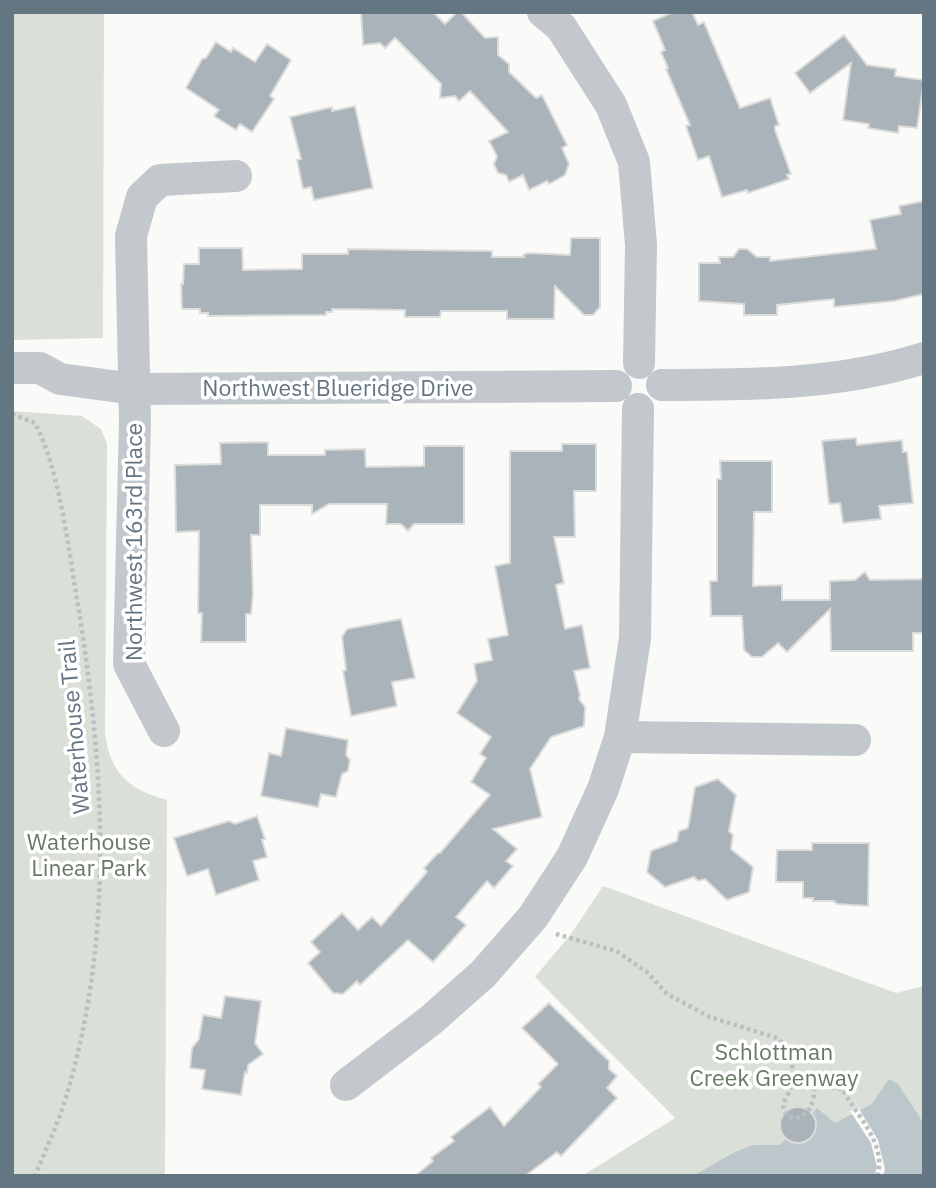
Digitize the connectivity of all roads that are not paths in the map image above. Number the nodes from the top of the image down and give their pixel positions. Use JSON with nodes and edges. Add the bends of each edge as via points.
{"nodes":[{"id":1,"x":543,"y":12,"type":"edge"},
{"id":2,"x":236,"y":176,"type":"dead end"},
{"id":3,"x":924,"y":358,"type":"edge"},
{"id":4,"x":639,"y":363,"type":"junction"},
{"id":5,"x":12,"y":368,"type":"edge"},
{"id":6,"x":60,"y":379,"type":"junction"},
{"id":7,"x":662,"y":385,"type":"junction"},
{"id":8,"x":616,"y":386,"type":"junction"},
{"id":9,"x":12,"y":389,"type":"edge"},
{"id":10,"x":135,"y":389,"type":"junction"},
{"id":11,"x":638,"y":409,"type":"junction"},
{"id":12,"x":164,"y":731,"type":"dead end"},
{"id":13,"x":620,"y":737,"type":"junction"},
{"id":14,"x":855,"y":740,"type":"dead end"},
{"id":15,"x":346,"y":1084,"type":"dead end"}],
"edges":[{"from":1,"to":4,"type":"street","via":[[561,27],[611,104],[634,162],[641,245]]},
{"from":2,"to":10,"type":"street","name":"Northwest 163rd Place","via":[[160,180],[142,197],[131,236]]},
{"from":3,"to":7,"type":"street","via":[[802,382]]},
{"from":4,"to":7,"type":"street","via":[[650,366]]},
{"from":4,"to":8,"type":"street","via":[[621,371]]},
{"from":5,"to":6,"type":"street","name":"Northwest Blueridge Drive","via":[[40,368]]},
{"from":6,"to":9,"type":"street","name":"Northwest Blueridge Drive","via":[[40,389]]},
{"from":6,"to":10,"type":"street","name":"Northwest Blueridge Drive"},
{"from":7,"to":11,"type":"street","via":[[656,400]]},
{"from":8,"to":10,"type":"street","name":"Northwest Blueridge Drive"},
{"from":8,"to":11,"type":"street","via":[[622,402]]},
{"from":10,"to":12,"type":"street","name":"Northwest 163rd Place","via":[[129,664]]},
{"from":11,"to":13,"type":"street","via":[[635,638]]},
{"from":13,"to":14,"type":"street"},
{"from":13,"to":15,"type":"street","via":[[603,789],[572,856],[533,917],[482,974],[431,1020]]}]}
